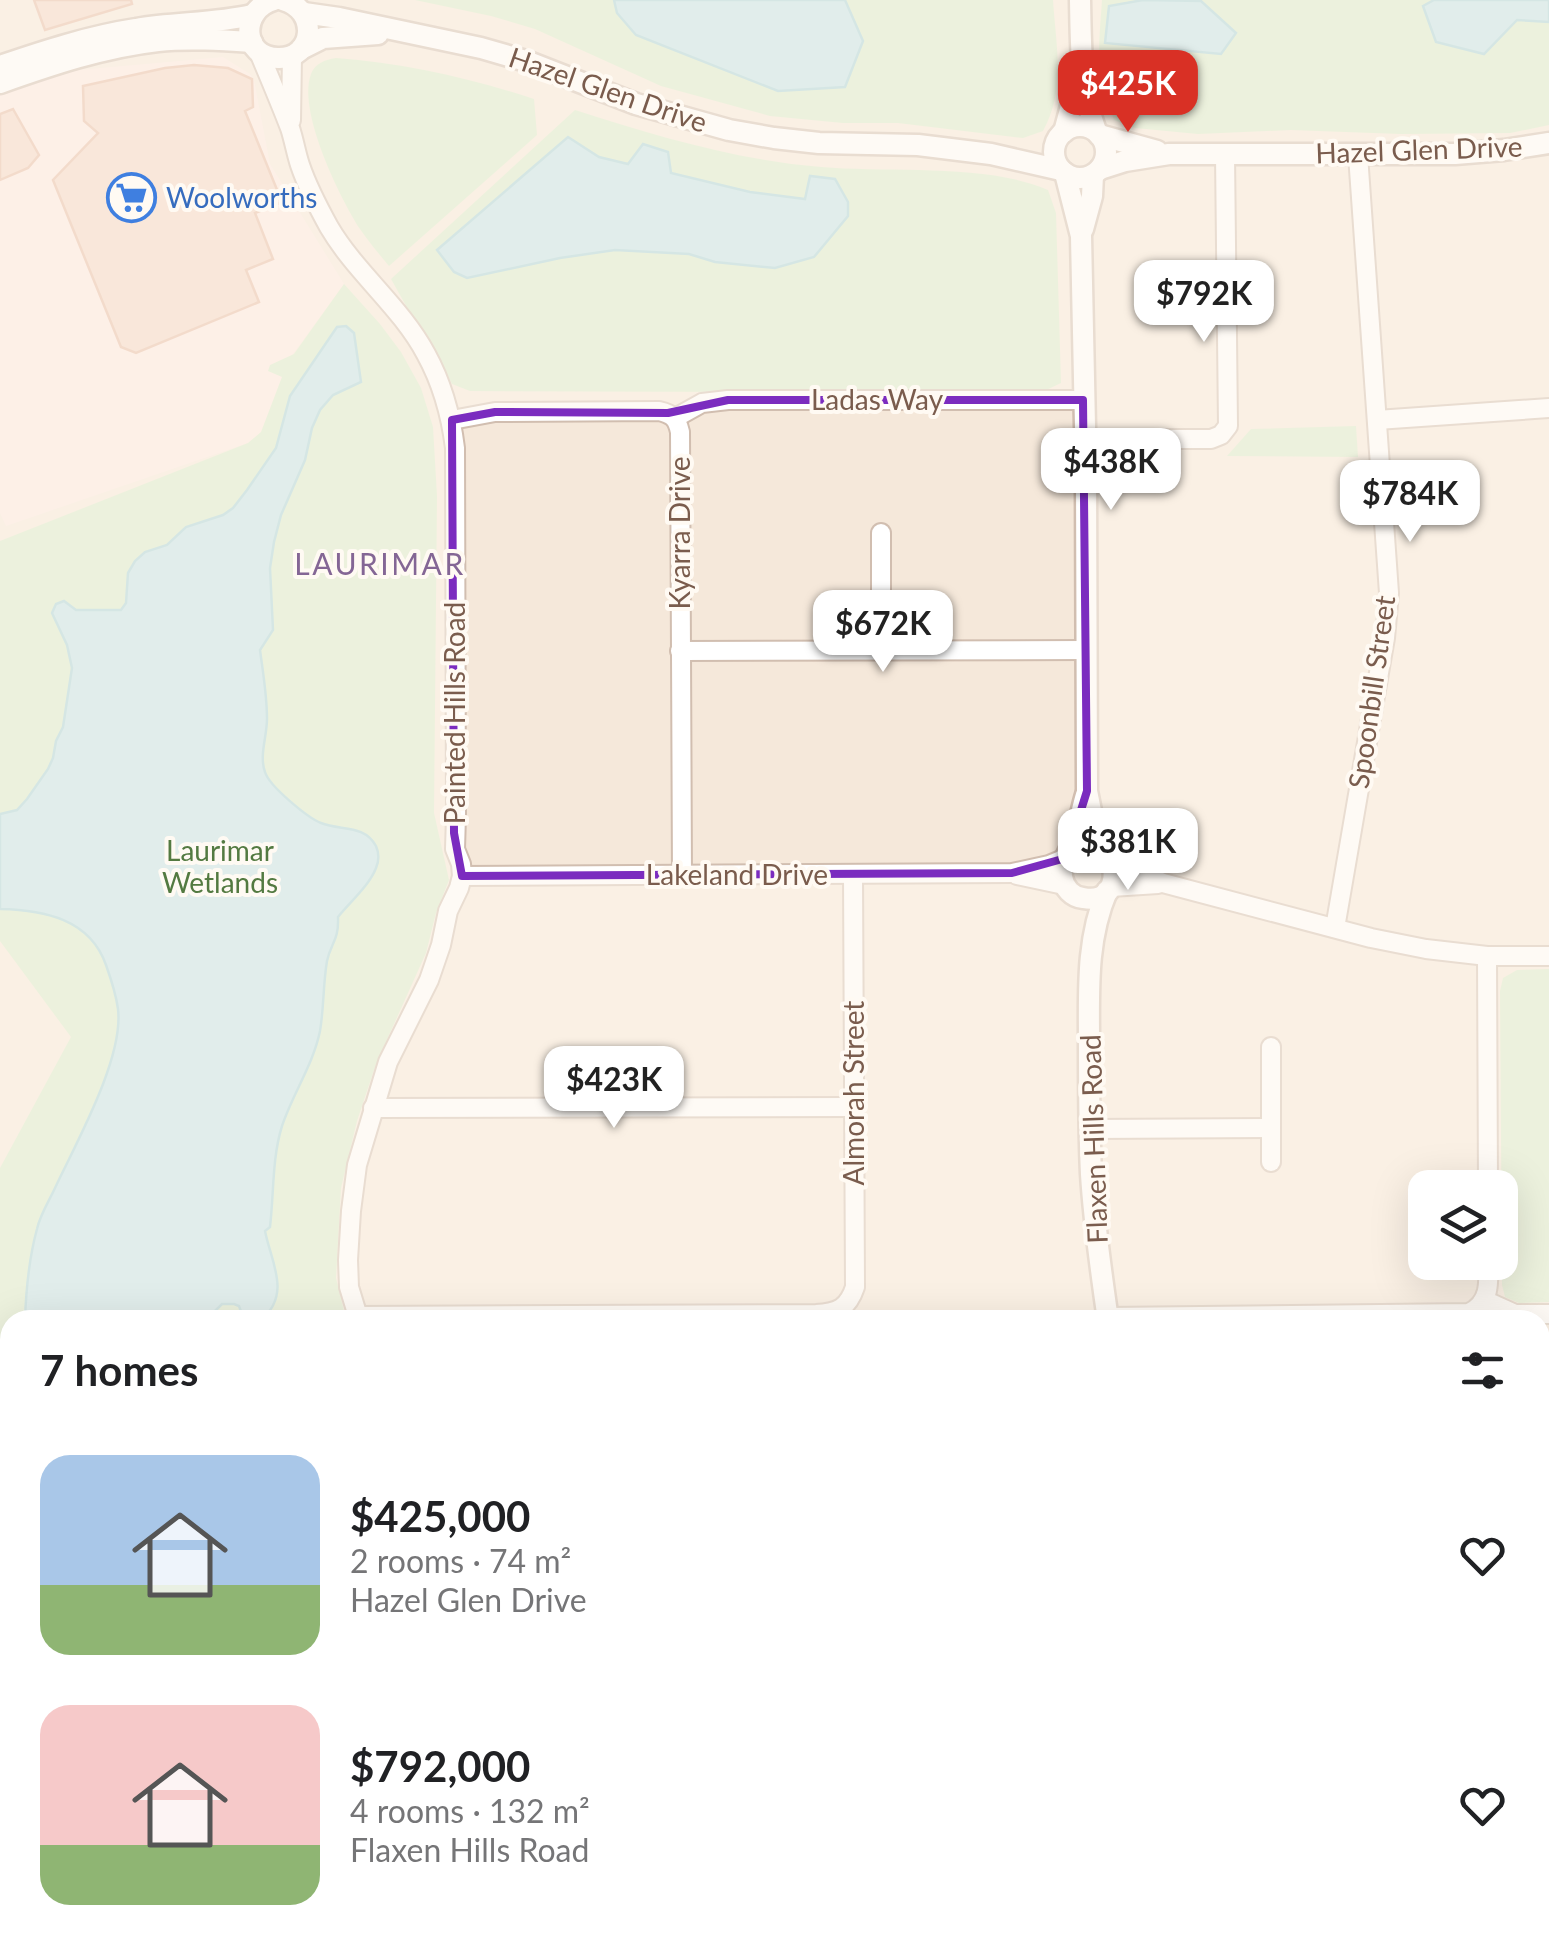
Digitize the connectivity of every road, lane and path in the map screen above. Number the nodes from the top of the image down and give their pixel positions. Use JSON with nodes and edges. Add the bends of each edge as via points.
{"nodes":[{"id":1,"x":1080,"y":3,"type":"edge"},
{"id":2,"x":296,"y":5,"type":"edge"},
{"id":3,"x":260,"y":6,"type":"edge"},
{"id":4,"x":405,"y":33,"type":"junction"},
{"id":5,"x":255,"y":46,"type":"junction"},
{"id":6,"x":296,"y":52,"type":"junction"},
{"id":7,"x":1080,"y":60,"type":"junction"},
{"id":8,"x":0,"y":66,"type":"edge"},
{"id":9,"x":0,"y":83,"type":"edge"},
{"id":10,"x":290,"y":130,"type":"junction"},
{"id":11,"x":1098,"y":133,"type":"junction"},
{"id":12,"x":1063,"y":134,"type":"junction"},
{"id":13,"x":1549,"y":143,"type":"edge"},
{"id":14,"x":991,"y":154,"type":"junction"},
{"id":15,"x":1169,"y":154,"type":"junction"},
{"id":16,"x":1225,"y":154,"type":"junction"},
{"id":17,"x":1358,"y":154,"type":"junction"},
{"id":18,"x":1063,"y":172,"type":"junction"},
{"id":19,"x":1097,"y":172,"type":"junction"},
{"id":20,"x":1081,"y":236,"type":"junction"},
{"id":21,"x":1083,"y":400,"type":"junction"},
{"id":22,"x":1549,"y":408,"type":"edge"},
{"id":23,"x":675,"y":418,"type":"junction"},
{"id":24,"x":452,"y":420,"type":"junction"},
{"id":25,"x":1377,"y":420,"type":"junction"},
{"id":26,"x":1085,"y":439,"type":"junction"},
{"id":27,"x":881,"y":533,"type":"dead end"},
{"id":28,"x":1087,"y":650,"type":"junction"},
{"id":29,"x":680,"y":651,"type":"junction"},
{"id":30,"x":881,"y":651,"type":"junction"},
{"id":31,"x":1087,"y":791,"type":"junction"},
{"id":32,"x":1067,"y":856,"type":"junction"},
{"id":33,"x":1109,"y":857,"type":"junction"},
{"id":34,"x":1012,"y":873,"type":"junction"},
{"id":35,"x":853,"y":874,"type":"junction"},
{"id":36,"x":682,"y":875,"type":"junction"},
{"id":37,"x":462,"y":876,"type":"junction"},
{"id":38,"x":1163,"y":883,"type":"junction"},
{"id":39,"x":1067,"y":888,"type":"junction"},
{"id":40,"x":1109,"y":889,"type":"junction"},
{"id":41,"x":1335,"y":928,"type":"junction"},
{"id":42,"x":1487,"y":956,"type":"junction"},
{"id":43,"x":1549,"y":956,"type":"edge"},
{"id":44,"x":1090,"y":957,"type":"junction"},
{"id":45,"x":1270,"y":1047,"type":"dead end"},
{"id":46,"x":854,"y":1107,"type":"junction"},
{"id":47,"x":373,"y":1108,"type":"junction"},
{"id":48,"x":1270,"y":1128,"type":"junction"},
{"id":49,"x":1090,"y":1129,"type":"junction"},
{"id":50,"x":1271,"y":1162,"type":"dead end"},
{"id":51,"x":1488,"y":1170,"type":"edge"},
{"id":52,"x":1488,"y":1280,"type":"edge"},
{"id":53,"x":1484,"y":1300,"type":"junction"},
{"id":54,"x":355,"y":1310,"type":"edge"},
{"id":55,"x":848,"y":1310,"type":"edge"},
{"id":56,"x":1107,"y":1310,"type":"edge"},
{"id":57,"x":1474,"y":1310,"type":"edge"},
{"id":58,"x":1506,"y":1310,"type":"edge"}],
"edges":[{"from":1,"to":7,"type":"street"},
{"from":2,"to":4,"type":"street","name":"Hazel Glen Drive"},
{"from":2,"to":6,"type":"street","via":[[308,32]]},
{"from":3,"to":5,"type":"street","via":[[249,24]]},
{"from":3,"to":8,"type":"street","via":[[225,22],[132,29]]},
{"from":4,"to":6,"type":"street","name":"Hazel Glen Drive","via":[[323,38]]},
{"from":4,"to":14,"type":"street","name":"Hazel Glen Drive","via":[[526,61],[636,104],[729,130]]},
{"from":5,"to":6,"type":"street","via":[[274,58]]},
{"from":5,"to":9,"type":"street","via":[[157,41]]},
{"from":5,"to":10,"type":"street","name":"Painted Hills Road"},
{"from":6,"to":10,"type":"street","name":"Painted Hills Road"},
{"from":7,"to":11,"type":"street"},
{"from":7,"to":12,"type":"street"},
{"from":10,"to":24,"type":"street","name":"Painted Hills Road","via":[[314,199],[342,248],[426,354]]},
{"from":11,"to":12,"type":"street","via":[[1080,127]]},
{"from":11,"to":15,"type":"street","name":"Hazel Glen Drive"},
{"from":11,"to":19,"type":"street","via":[[1106,148]]},
{"from":12,"to":14,"type":"street","name":"Hazel Glen Drive","via":[[1036,148]]},
{"from":12,"to":18,"type":"street","via":[[1055,156]]},
{"from":13,"to":17,"type":"street","name":"Hazel Glen Drive","via":[[1454,154]]},
{"from":14,"to":18,"type":"street","name":"Hazel Glen Drive"},
{"from":15,"to":16,"type":"street","name":"Hazel Glen Drive"},
{"from":15,"to":19,"type":"street","name":"Hazel Glen Drive"},
{"from":16,"to":17,"type":"street","name":"Hazel Glen Drive"},
{"from":16,"to":26,"type":"street","via":[[1228,426],[1210,439]]},
{"from":17,"to":25,"type":"street","name":"Spoonbill Street"},
{"from":18,"to":19,"type":"street","via":[[1079,178]]},
{"from":18,"to":20,"type":"street"},
{"from":19,"to":20,"type":"street"},
{"from":20,"to":21,"type":"street"},
{"from":21,"to":23,"type":"street","name":"Ladas Way","via":[[728,400],[702,403]]},
{"from":21,"to":26,"type":"street"},
{"from":22,"to":25,"type":"street"},
{"from":23,"to":24,"type":"street","name":"Kyarra Drive","via":[[658,411],[495,412]]},
{"from":23,"to":29,"type":"street","name":"Kyarra Drive"},
{"from":24,"to":37,"type":"street","name":"Painted Hills Road","via":[[454,833]]},
{"from":25,"to":41,"type":"street","name":"Spoonbill Street","via":[[1389,593]]},
{"from":26,"to":28,"type":"street"},
{"from":27,"to":30,"type":"street"},
{"from":28,"to":30,"type":"street"},
{"from":28,"to":31,"type":"street"},
{"from":29,"to":30,"type":"street"},
{"from":29,"to":36,"type":"street","name":"Kyarra Drive"},
{"from":31,"to":32,"type":"street"},
{"from":31,"to":33,"type":"street","via":[[1096,836]]},
{"from":32,"to":33,"type":"street","via":[[1092,846]]},
{"from":32,"to":34,"type":"street","name":"Lakeland Drive"},
{"from":32,"to":39,"type":"street"},
{"from":33,"to":38,"type":"street"},
{"from":33,"to":40,"type":"street"},
{"from":34,"to":35,"type":"street","name":"Lakeland Drive"},
{"from":34,"to":39,"type":"street","name":"Lakeland Drive"},
{"from":35,"to":36,"type":"street","name":"Lakeland Drive"},
{"from":35,"to":46,"type":"street","name":"Almorah Street"},
{"from":36,"to":37,"type":"street","name":"Lakeland Drive"},
{"from":37,"to":47,"type":"street","name":"Painted Hills Road","via":[[429,980]]},
{"from":38,"to":40,"type":"street"},
{"from":38,"to":41,"type":"street"},
{"from":39,"to":40,"type":"street","via":[[1084,899]]},
{"from":39,"to":44,"type":"street","name":"Flaxen Hills Road"},
{"from":40,"to":44,"type":"street","name":"Flaxen Hills Road"},
{"from":41,"to":42,"type":"street"},
{"from":42,"to":43,"type":"street"},
{"from":42,"to":51,"type":"street"},
{"from":44,"to":49,"type":"street","name":"Flaxen Hills Road"},
{"from":45,"to":48,"type":"street"},
{"from":46,"to":47,"type":"street"},
{"from":46,"to":55,"type":"street","name":"Almorah Street","via":[[855,1287]]},
{"from":47,"to":54,"type":"street","name":"Painted Hills Road","via":[[351,1210],[348,1277]]},
{"from":48,"to":49,"type":"street"},
{"from":48,"to":50,"type":"street"},
{"from":49,"to":56,"type":"street","name":"Flaxen Hills Road"},
{"from":52,"to":53,"type":"street"},
{"from":53,"to":57,"type":"street"},
{"from":53,"to":58,"type":"street"}]}
